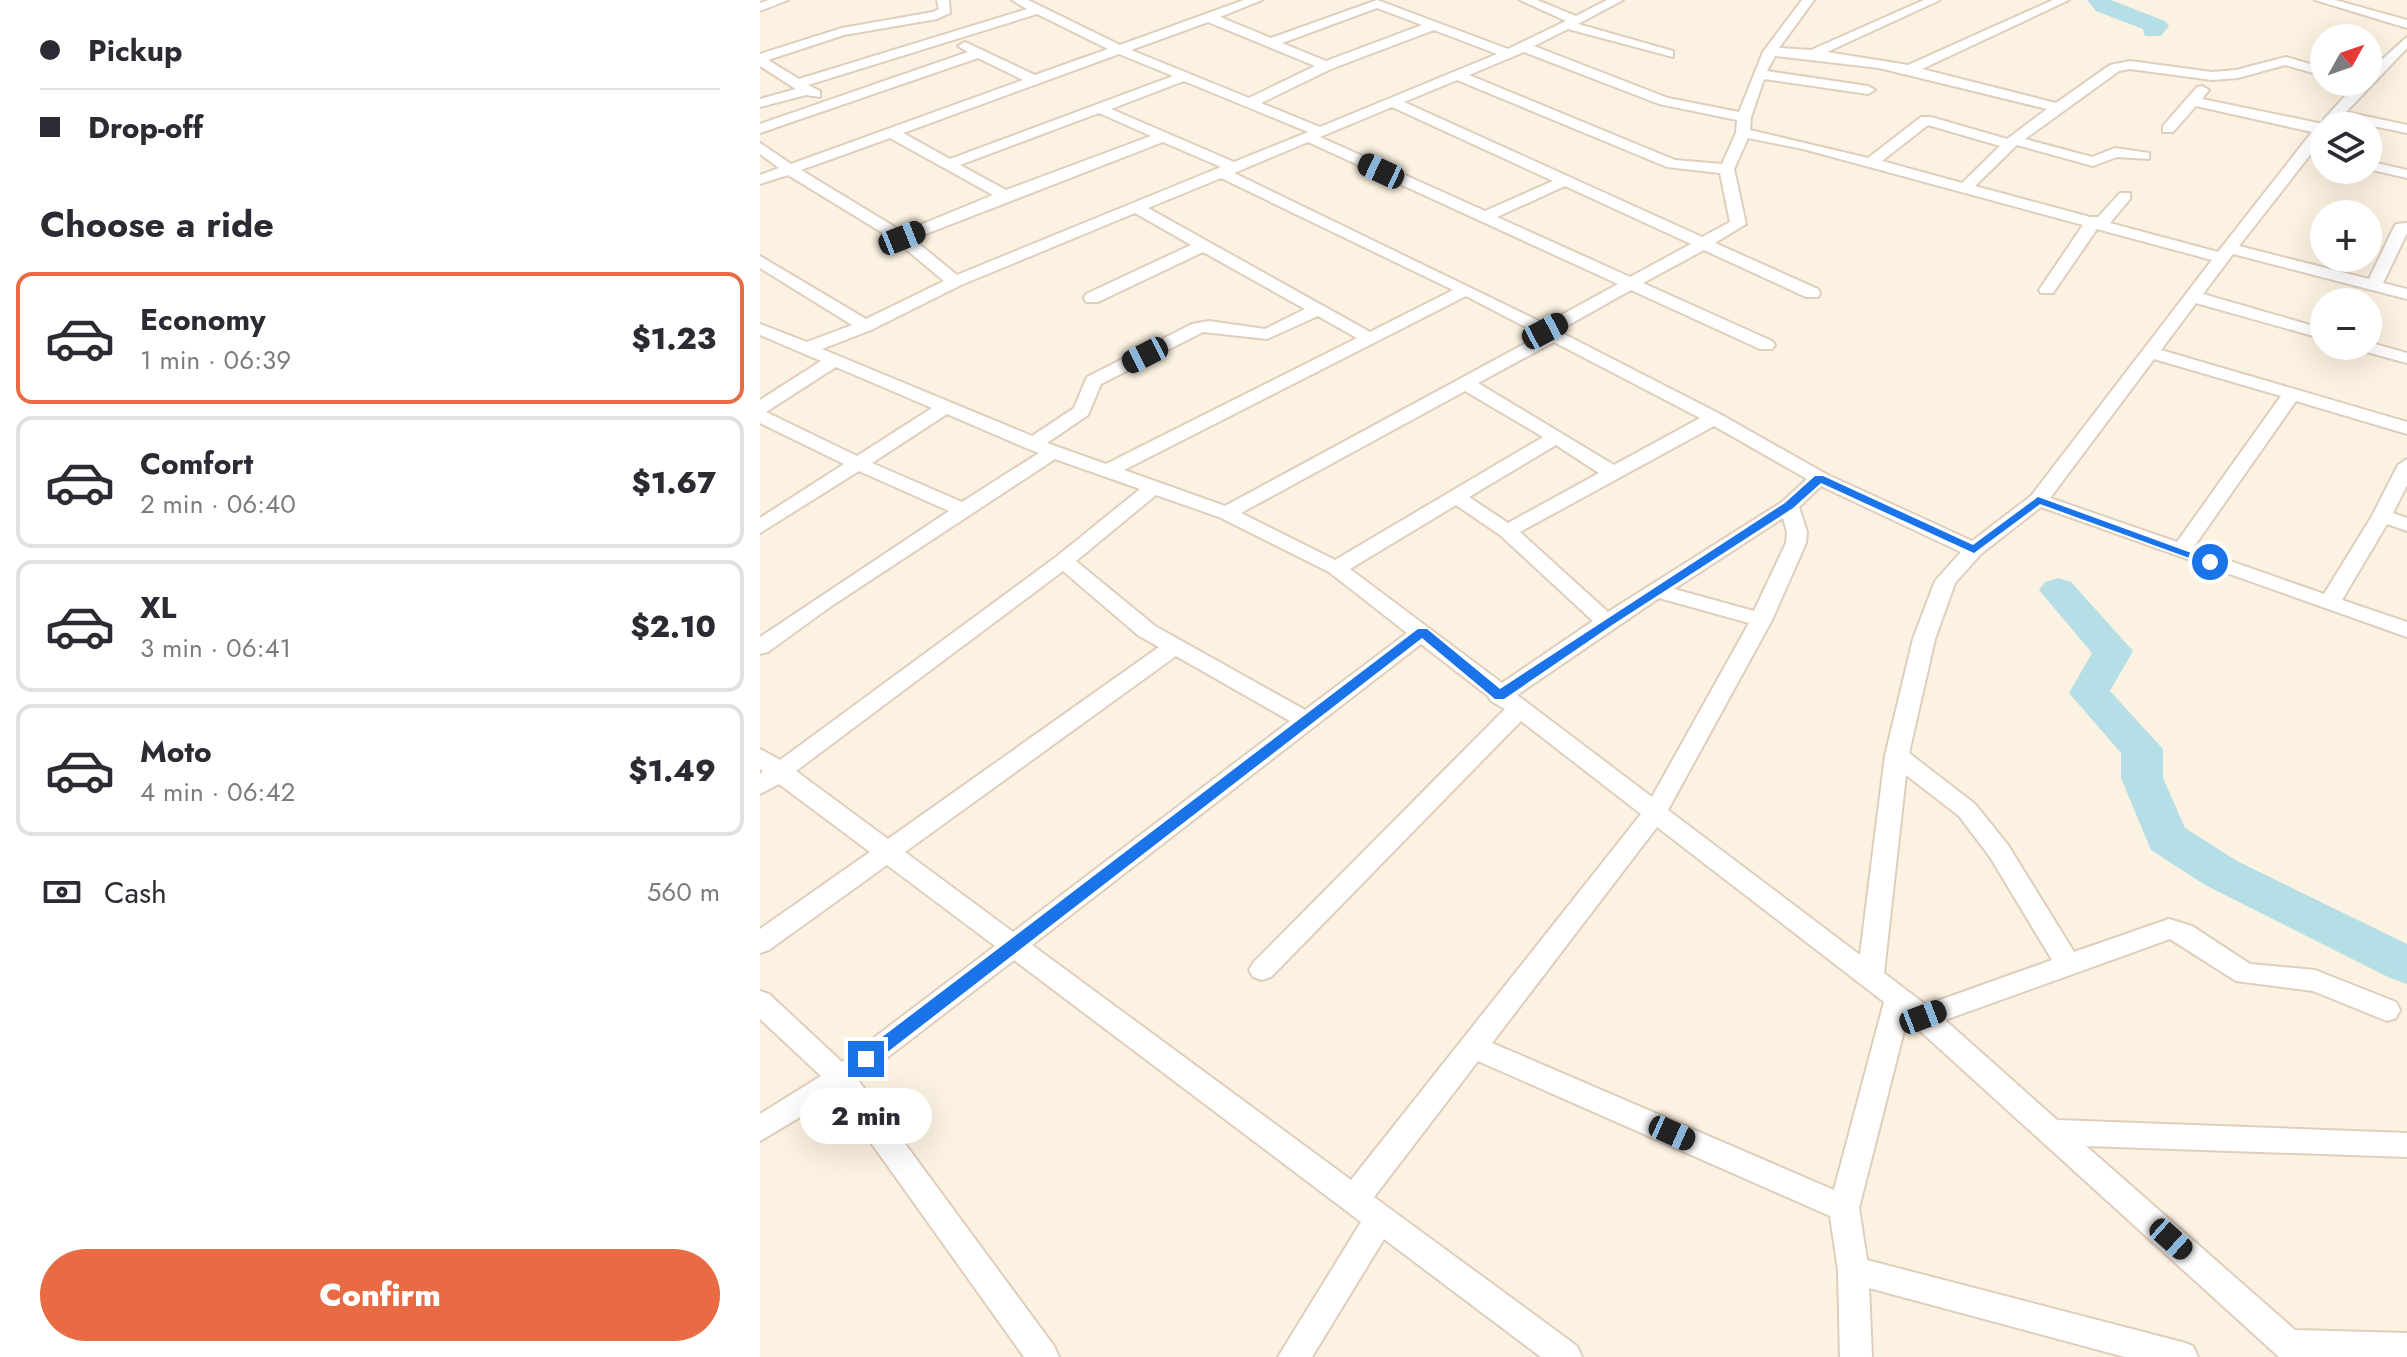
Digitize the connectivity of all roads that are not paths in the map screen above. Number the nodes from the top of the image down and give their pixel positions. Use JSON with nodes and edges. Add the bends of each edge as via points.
{"nodes":[{"id":1,"x":782,"y":0,"type":"edge"},
{"id":2,"x":943,"y":0,"type":"edge"},
{"id":3,"x":1018,"y":0,"type":"edge"},
{"id":4,"x":1256,"y":0,"type":"edge"},
{"id":5,"x":1526,"y":0,"type":"edge"},
{"id":6,"x":1617,"y":0,"type":"edge"},
{"id":7,"x":1808,"y":0,"type":"edge"},
{"id":8,"x":1934,"y":0,"type":"edge"},
{"id":9,"x":2061,"y":0,"type":"edge"},
{"id":10,"x":2321,"y":0,"type":"edge"},
{"id":11,"x":1382,"y":2,"type":"edge"},
{"id":12,"x":760,"y":7,"type":"edge"},
{"id":13,"x":1038,"y":10,"type":"junction"},
{"id":14,"x":1208,"y":17,"type":"junction"},
{"id":15,"x":1571,"y":22,"type":"junction"},
{"id":16,"x":2407,"y":24,"type":"edge"},
{"id":17,"x":1435,"y":25,"type":"junction"},
{"id":18,"x":950,"y":37,"type":"junction"},
{"id":19,"x":2407,"y":41,"type":"edge"},
{"id":20,"x":1270,"y":43,"type":"junction"},
{"id":21,"x":1524,"y":47,"type":"junction"},
{"id":22,"x":1120,"y":50,"type":"junction"},
{"id":23,"x":1770,"y":52,"type":"junction"},
{"id":24,"x":1816,"y":52,"type":"junction"},
{"id":25,"x":976,"y":54,"type":"junction"},
{"id":26,"x":1509,"y":54,"type":"junction"},
{"id":27,"x":1668,"y":54,"type":"dead end"},
{"id":28,"x":760,"y":59,"type":"edge"},
{"id":29,"x":2382,"y":64,"type":"edge"},
{"id":30,"x":1326,"y":66,"type":"junction"},
{"id":31,"x":2310,"y":68,"type":"edge"},
{"id":32,"x":1906,"y":71,"type":"junction"},
{"id":33,"x":1759,"y":74,"type":"junction"},
{"id":34,"x":1457,"y":75,"type":"junction"},
{"id":35,"x":2212,"y":76,"type":"junction"},
{"id":36,"x":1183,"y":77,"type":"junction"},
{"id":37,"x":1034,"y":80,"type":"junction"},
{"id":38,"x":803,"y":86,"type":"junction"},
{"id":39,"x":1868,"y":90,"type":"dead end"},
{"id":40,"x":2351,"y":96,"type":"edge"},
{"id":41,"x":2193,"y":101,"type":"junction"},
{"id":42,"x":1392,"y":102,"type":"junction"},
{"id":43,"x":760,"y":103,"type":"edge"},
{"id":44,"x":830,"y":103,"type":"junction"},
{"id":45,"x":1248,"y":104,"type":"junction"},
{"id":46,"x":1098,"y":108,"type":"junction"},
{"id":47,"x":2058,"y":108,"type":"junction"},
{"id":48,"x":2338,"y":112,"type":"edge"},
{"id":49,"x":2310,"y":122,"type":"edge"},
{"id":50,"x":1744,"y":125,"type":"junction"},
{"id":51,"x":2382,"y":128,"type":"edge"},
{"id":52,"x":760,"y":129,"type":"edge"},
{"id":53,"x":2168,"y":129,"type":"dead end"},
{"id":54,"x":2407,"y":129,"type":"edge"},
{"id":55,"x":890,"y":132,"type":"junction"},
{"id":56,"x":1312,"y":133,"type":"junction"},
{"id":57,"x":1162,"y":137,"type":"junction"},
{"id":58,"x":2012,"y":142,"type":"junction"},
{"id":59,"x":760,"y":147,"type":"edge"},
{"id":60,"x":2144,"y":156,"type":"dead end"},
{"id":61,"x":2310,"y":157,"type":"edge"},
{"id":62,"x":950,"y":164,"type":"junction"},
{"id":63,"x":1869,"y":164,"type":"junction"},
{"id":64,"x":2382,"y":168,"type":"edge"},
{"id":65,"x":789,"y":169,"type":"junction"},
{"id":66,"x":1227,"y":169,"type":"junction"},
{"id":67,"x":1727,"y":169,"type":"junction"},
{"id":68,"x":2407,"y":174,"type":"edge"},
{"id":69,"x":760,"y":180,"type":"edge"},
{"id":70,"x":1564,"y":181,"type":"junction"},
{"id":71,"x":1964,"y":189,"type":"junction"},
{"id":72,"x":1005,"y":196,"type":"junction"},
{"id":73,"x":2125,"y":196,"type":"dead end"},
{"id":74,"x":1135,"y":207,"type":"junction"},
{"id":75,"x":1483,"y":218,"type":"junction"},
{"id":76,"x":2098,"y":222,"type":"junction"},
{"id":77,"x":2405,"y":223,"type":"edge"},
{"id":78,"x":902,"y":238,"type":"junction"},
{"id":79,"x":1702,"y":242,"type":"junction"},
{"id":80,"x":1202,"y":246,"type":"junction"},
{"id":81,"x":2226,"y":253,"type":"junction"},
{"id":82,"x":760,"y":261,"type":"edge"},
{"id":83,"x":955,"y":282,"type":"junction"},
{"id":84,"x":1632,"y":284,"type":"junction"},
{"id":85,"x":2374,"y":285,"type":"junction"},
{"id":86,"x":1466,"y":290,"type":"junction"},
{"id":87,"x":2047,"y":290,"type":"dead end"},
{"id":88,"x":1812,"y":293,"type":"dead end"},
{"id":89,"x":2407,"y":294,"type":"edge"},
{"id":90,"x":2194,"y":297,"type":"junction"},
{"id":91,"x":1092,"y":298,"type":"dead end"},
{"id":92,"x":1317,"y":310,"type":"junction"},
{"id":93,"x":865,"y":326,"type":"junction"},
{"id":94,"x":760,"y":329,"type":"edge"},
{"id":95,"x":2310,"y":330,"type":"edge"},
{"id":96,"x":1550,"y":333,"type":"junction"},
{"id":97,"x":1369,"y":338,"type":"junction"},
{"id":98,"x":1766,"y":345,"type":"dead end"},
{"id":99,"x":808,"y":348,"type":"junction"},
{"id":100,"x":2382,"y":351,"type":"edge"},
{"id":101,"x":2151,"y":352,"type":"junction"},
{"id":102,"x":2407,"y":358,"type":"edge"},
{"id":103,"x":835,"y":360,"type":"junction"},
{"id":104,"x":1466,"y":384,"type":"junction"},
{"id":105,"x":2293,"y":393,"type":"junction"},
{"id":106,"x":760,"y":408,"type":"edge"},
{"id":107,"x":944,"y":408,"type":"junction"},
{"id":108,"x":760,"y":416,"type":"edge"},
{"id":109,"x":1714,"y":418,"type":"junction"},
{"id":110,"x":2407,"y":428,"type":"edge"},
{"id":111,"x":1556,"y":437,"type":"junction"},
{"id":112,"x":1043,"y":448,"type":"junction"},
{"id":113,"x":858,"y":464,"type":"junction"},
{"id":114,"x":2407,"y":465,"type":"edge"},
{"id":115,"x":1110,"y":470,"type":"junction"},
{"id":116,"x":1613,"y":473,"type":"junction"},
{"id":117,"x":1819,"y":478,"type":"junction"},
{"id":118,"x":1154,"y":487,"type":"junction"},
{"id":119,"x":1456,"y":497,"type":"junction"},
{"id":120,"x":2038,"y":500,"type":"junction"},
{"id":121,"x":1789,"y":506,"type":"junction"},
{"id":122,"x":963,"y":510,"type":"junction"},
{"id":123,"x":1226,"y":513,"type":"junction"},
{"id":124,"x":2382,"y":516,"type":"junction"},
{"id":125,"x":2407,"y":525,"type":"edge"},
{"id":126,"x":760,"y":527,"type":"edge"},
{"id":127,"x":1507,"y":531,"type":"junction"},
{"id":128,"x":1974,"y":550,"type":"junction"},
{"id":129,"x":2181,"y":551,"type":"junction"},
{"id":130,"x":1063,"y":561,"type":"junction"},
{"id":131,"x":1336,"y":568,"type":"junction"},
{"id":132,"x":1658,"y":591,"type":"junction"},
{"id":133,"x":2329,"y":603,"type":"junction"},
{"id":134,"x":1761,"y":620,"type":"junction"},
{"id":135,"x":1607,"y":622,"type":"junction"},
{"id":136,"x":2407,"y":630,"type":"edge"},
{"id":137,"x":1422,"y":632,"type":"junction"},
{"id":138,"x":760,"y":647,"type":"edge"},
{"id":139,"x":1174,"y":647,"type":"junction"},
{"id":140,"x":1509,"y":703,"type":"junction"},
{"id":141,"x":1307,"y":721,"type":"junction"},
{"id":142,"x":1897,"y":756,"type":"junction"},
{"id":143,"x":760,"y":757,"type":"edge"},
{"id":144,"x":770,"y":780,"type":"edge"},
{"id":145,"x":1654,"y":814,"type":"junction"},
{"id":146,"x":889,"y":853,"type":"junction"},
{"id":147,"x":760,"y":943,"type":"edge"},
{"id":148,"x":1014,"y":946,"type":"junction"},
{"id":149,"x":2067,"y":963,"type":"junction"},
{"id":150,"x":1262,"y":970,"type":"dead end"},
{"id":151,"x":1871,"y":975,"type":"junction"},
{"id":152,"x":1899,"y":997,"type":"junction"},
{"id":153,"x":760,"y":1002,"type":"edge"},
{"id":154,"x":2387,"y":1010,"type":"dead end"},
{"id":155,"x":1923,"y":1017,"type":"junction"},
{"id":156,"x":1471,"y":1046,"type":"junction"},
{"id":157,"x":841,"y":1078,"type":"junction"},
{"id":158,"x":760,"y":1129,"type":"edge"},
{"id":159,"x":2053,"y":1132,"type":"junction"},
{"id":160,"x":2407,"y":1145,"type":"edge"},
{"id":161,"x":1355,"y":1198,"type":"junction"},
{"id":162,"x":1844,"y":1208,"type":"junction"},
{"id":163,"x":1381,"y":1217,"type":"junction"},
{"id":164,"x":1853,"y":1270,"type":"junction"},
{"id":165,"x":2407,"y":1348,"type":"edge"},
{"id":166,"x":2296,"y":1351,"type":"edge"},
{"id":167,"x":1043,"y":1357,"type":"edge"},
{"id":168,"x":1294,"y":1357,"type":"edge"},
{"id":169,"x":1566,"y":1357,"type":"edge"},
{"id":170,"x":1856,"y":1357,"type":"edge"},
{"id":171,"x":2182,"y":1357,"type":"edge"}],
"edges":[{"from":1,"to":12,"type":"street"},
{"from":2,"to":28,"type":"street","via":[[946,10],[937,15],[842,32]]},
{"from":3,"to":13,"type":"street"},
{"from":4,"to":14,"type":"street"},
{"from":5,"to":15,"type":"street"},
{"from":6,"to":15,"type":"street"},
{"from":7,"to":23,"type":"street"},
{"from":8,"to":24,"type":"street"},
{"from":9,"to":32,"type":"street"},
{"from":10,"to":16,"type":"street"},
{"from":11,"to":17,"type":"street"},
{"from":11,"to":20,"type":"street"},
{"from":13,"to":18,"type":"street"},
{"from":13,"to":22,"type":"street"},
{"from":14,"to":20,"type":"street"},
{"from":14,"to":22,"type":"street"},
{"from":15,"to":21,"type":"street"},
{"from":15,"to":27,"type":"street"},
{"from":17,"to":26,"type":"street"},
{"from":17,"to":30,"type":"street"},
{"from":18,"to":25,"type":"street"},
{"from":18,"to":38,"type":"street"},
{"from":19,"to":29,"type":"street"},
{"from":20,"to":30,"type":"street"},
{"from":21,"to":26,"type":"street"},
{"from":21,"to":50,"type":"street","via":[[1664,101]]},
{"from":22,"to":36,"type":"street"},
{"from":22,"to":37,"type":"street"},
{"from":23,"to":24,"type":"street"},
{"from":23,"to":33,"type":"street"},
{"from":24,"to":32,"type":"street"},
{"from":25,"to":37,"type":"street"},
{"from":25,"to":44,"type":"street"},
{"from":26,"to":34,"type":"street"},
{"from":28,"to":38,"type":"street"},
{"from":30,"to":45,"type":"street"},
{"from":31,"to":35,"type":"street","via":[[2286,61]]},
{"from":32,"to":47,"type":"street"},
{"from":33,"to":39,"type":"street"},
{"from":33,"to":50,"type":"street"},
{"from":34,"to":42,"type":"street"},
{"from":34,"to":67,"type":"street","via":[[1672,164]]},
{"from":35,"to":41,"type":"street"},
{"from":35,"to":47,"type":"street","via":[[2130,65],[2115,68]]},
{"from":36,"to":45,"type":"street"},
{"from":36,"to":46,"type":"street"},
{"from":37,"to":55,"type":"street"},
{"from":38,"to":43,"type":"street"},
{"from":38,"to":44,"type":"street"},
{"from":40,"to":48,"type":"street"},
{"from":41,"to":49,"type":"street"},
{"from":41,"to":53,"type":"street"},
{"from":42,"to":56,"type":"street"},
{"from":42,"to":70,"type":"street"},
{"from":44,"to":52,"type":"street"},
{"from":45,"to":56,"type":"street"},
{"from":46,"to":57,"type":"street"},
{"from":46,"to":62,"type":"street"},
{"from":47,"to":58,"type":"street"},
{"from":50,"to":63,"type":"street"},
{"from":50,"to":67,"type":"street"},
{"from":51,"to":54,"type":"street"},
{"from":55,"to":62,"type":"street"},
{"from":55,"to":65,"type":"street"},
{"from":56,"to":66,"type":"street"},
{"from":56,"to":75,"type":"street"},
{"from":57,"to":66,"type":"street"},
{"from":57,"to":72,"type":"street"},
{"from":58,"to":60,"type":"street","via":[[2093,162],[2115,152]]},
{"from":58,"to":63,"type":"street","via":[[1926,120]]},
{"from":58,"to":71,"type":"street"},
{"from":59,"to":65,"type":"street"},
{"from":61,"to":81,"type":"street"},
{"from":62,"to":72,"type":"street"},
{"from":63,"to":71,"type":"street"},
{"from":64,"to":68,"type":"street"},
{"from":65,"to":69,"type":"street"},
{"from":65,"to":78,"type":"street"},
{"from":66,"to":74,"type":"street"},
{"from":66,"to":86,"type":"street"},
{"from":67,"to":79,"type":"street","via":[[1738,224]]},
{"from":70,"to":75,"type":"street"},
{"from":70,"to":79,"type":"street"},
{"from":71,"to":76,"type":"street"},
{"from":72,"to":78,"type":"street"},
{"from":73,"to":76,"type":"street"},
{"from":74,"to":80,"type":"street"},
{"from":74,"to":83,"type":"street"},
{"from":75,"to":84,"type":"street"},
{"from":76,"to":81,"type":"street"},
{"from":76,"to":87,"type":"street"},
{"from":77,"to":85,"type":"street"},
{"from":78,"to":83,"type":"street"},
{"from":79,"to":84,"type":"street"},
{"from":79,"to":88,"type":"street"},
{"from":80,"to":91,"type":"street"},
{"from":80,"to":92,"type":"street"},
{"from":81,"to":85,"type":"street"},
{"from":81,"to":90,"type":"street"},
{"from":82,"to":93,"type":"street"},
{"from":83,"to":93,"type":"street"},
{"from":84,"to":96,"type":"street"},
{"from":84,"to":98,"type":"street"},
{"from":85,"to":89,"type":"street"},
{"from":86,"to":96,"type":"street"},
{"from":86,"to":97,"type":"street"},
{"from":90,"to":95,"type":"street"},
{"from":90,"to":101,"type":"street"},
{"from":92,"to":97,"type":"street"},
{"from":92,"to":112,"type":"street","via":[[1267,334],[1198,328],[1093,381],[1082,411]]},
{"from":93,"to":99,"type":"street"},
{"from":94,"to":99,"type":"street"},
{"from":96,"to":104,"type":"street"},
{"from":96,"to":109,"type":"street"},
{"from":97,"to":115,"type":"street"},
{"from":99,"to":103,"type":"street"},
{"from":100,"to":102,"type":"street"},
{"from":101,"to":105,"type":"street"},
{"from":101,"to":120,"type":"street"},
{"from":103,"to":106,"type":"street"},
{"from":103,"to":107,"type":"street"},
{"from":104,"to":111,"type":"street"},
{"from":104,"to":123,"type":"street"},
{"from":105,"to":110,"type":"street"},
{"from":105,"to":129,"type":"street"},
{"from":107,"to":112,"type":"street"},
{"from":107,"to":113,"type":"street"},
{"from":108,"to":113,"type":"street"},
{"from":109,"to":116,"type":"street"},
{"from":109,"to":117,"type":"street"},
{"from":111,"to":116,"type":"street"},
{"from":111,"to":119,"type":"street"},
{"from":112,"to":115,"type":"street"},
{"from":112,"to":122,"type":"street"},
{"from":113,"to":122,"type":"street"},
{"from":113,"to":126,"type":"street"},
{"from":114,"to":124,"type":"street"},
{"from":115,"to":118,"type":"street"},
{"from":116,"to":127,"type":"street"},
{"from":117,"to":121,"type":"street"},
{"from":117,"to":128,"type":"street"},
{"from":118,"to":123,"type":"street"},
{"from":118,"to":130,"type":"street"},
{"from":119,"to":127,"type":"street"},
{"from":119,"to":131,"type":"street"},
{"from":120,"to":128,"type":"street"},
{"from":120,"to":129,"type":"street"},
{"from":121,"to":132,"type":"street"},
{"from":121,"to":134,"type":"street","via":[[1796,543]]},
{"from":122,"to":138,"type":"street"},
{"from":123,"to":131,"type":"street"},
{"from":124,"to":125,"type":"street"},
{"from":124,"to":133,"type":"street"},
{"from":127,"to":135,"type":"street"},
{"from":128,"to":142,"type":"street","via":[[1945,581],[1933,610]]},
{"from":129,"to":133,"type":"street"},
{"from":130,"to":139,"type":"street"},
{"from":130,"to":144,"type":"street"},
{"from":131,"to":137,"type":"street"},
{"from":132,"to":134,"type":"street"},
{"from":132,"to":135,"type":"street"},
{"from":133,"to":136,"type":"street"},
{"from":134,"to":145,"type":"street"},
{"from":135,"to":140,"type":"street"},
{"from":137,"to":140,"type":"street"},
{"from":137,"to":141,"type":"street"},
{"from":139,"to":141,"type":"street"},
{"from":139,"to":146,"type":"street"},
{"from":140,"to":145,"type":"street"},
{"from":140,"to":150,"type":"street"},
{"from":141,"to":148,"type":"street"},
{"from":142,"to":149,"type":"street","via":[[1967,810],[1999,851]]},
{"from":142,"to":151,"type":"street"},
{"from":143,"to":144,"type":"street"},
{"from":144,"to":146,"type":"street"},
{"from":145,"to":151,"type":"street"},
{"from":145,"to":156,"type":"street"},
{"from":146,"to":147,"type":"street"},
{"from":146,"to":148,"type":"street"},
{"from":148,"to":157,"type":"street"},
{"from":148,"to":161,"type":"street"},
{"from":149,"to":154,"type":"street","via":[[2169,929],[2245,974],[2315,981]]},
{"from":149,"to":155,"type":"street"},
{"from":151,"to":152,"type":"street"},
{"from":152,"to":155,"type":"street"},
{"from":152,"to":162,"type":"street"},
{"from":153,"to":157,"type":"street"},
{"from":155,"to":159,"type":"street"},
{"from":156,"to":161,"type":"street"},
{"from":156,"to":162,"type":"street"},
{"from":157,"to":158,"type":"street"},
{"from":157,"to":167,"type":"street"},
{"from":159,"to":160,"type":"street"},
{"from":159,"to":166,"type":"street"},
{"from":161,"to":163,"type":"street"},
{"from":162,"to":164,"type":"street"},
{"from":163,"to":168,"type":"street"},
{"from":163,"to":169,"type":"street"},
{"from":164,"to":170,"type":"street"},
{"from":164,"to":171,"type":"street"},
{"from":165,"to":166,"type":"street"}]}
